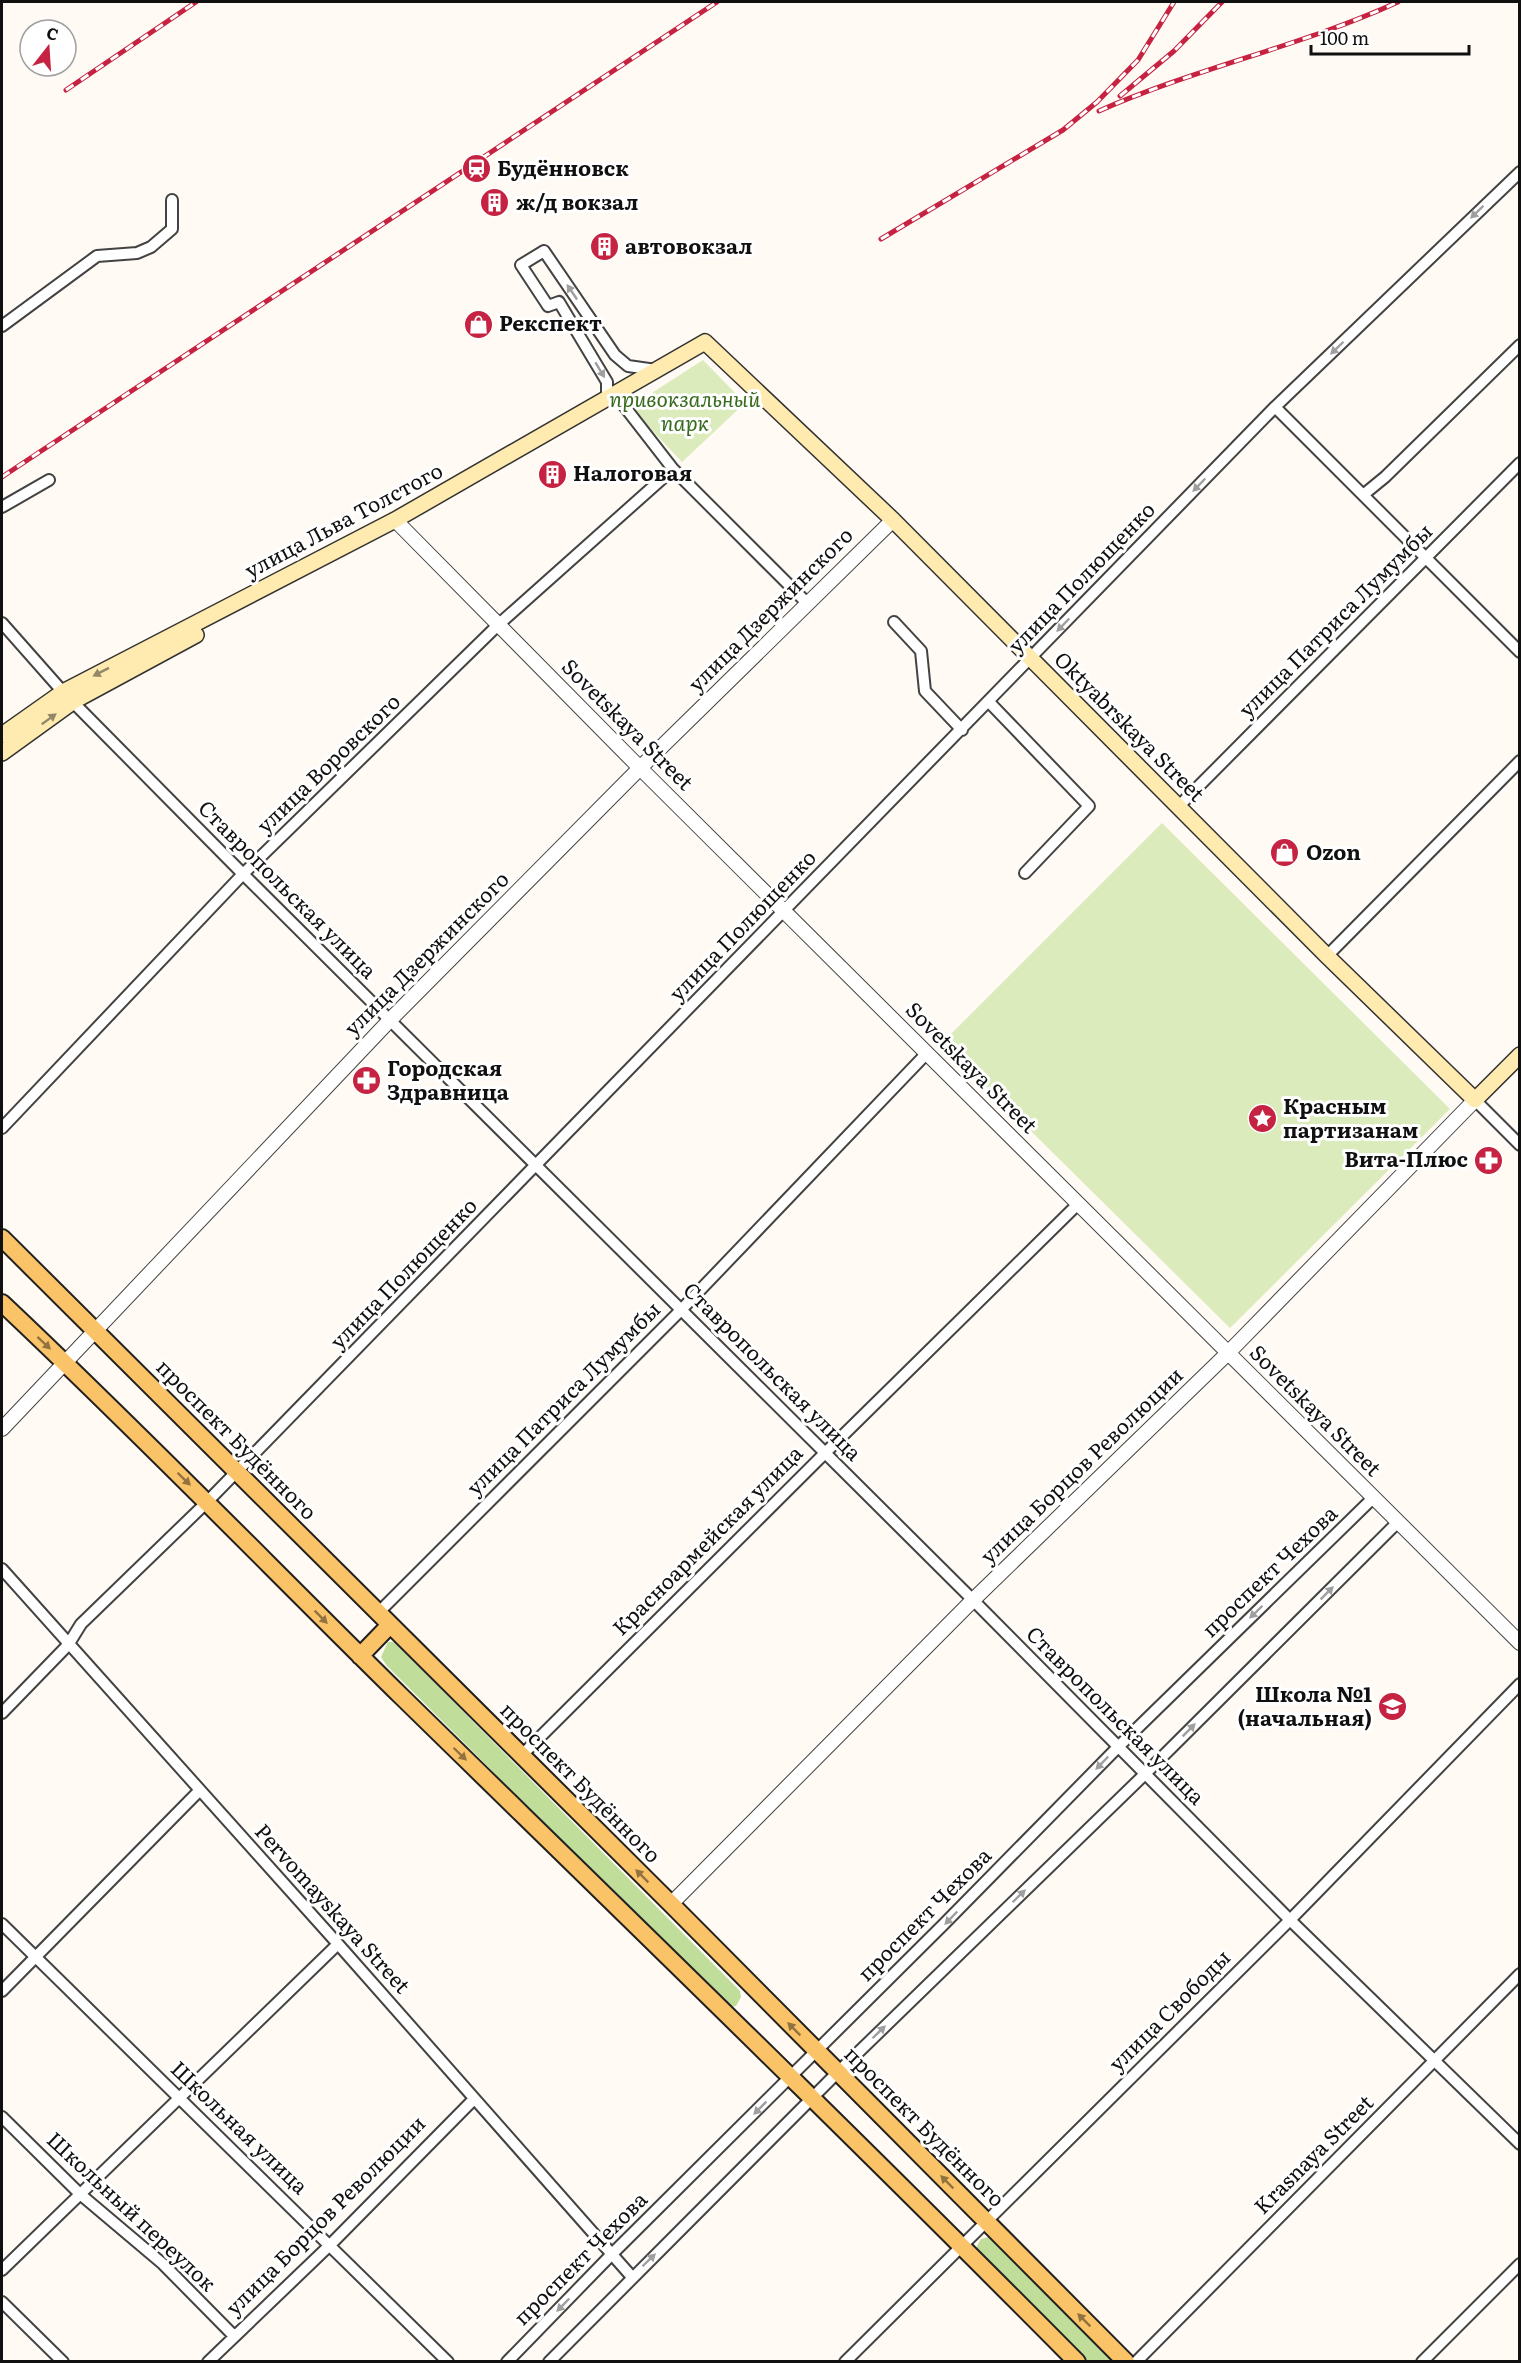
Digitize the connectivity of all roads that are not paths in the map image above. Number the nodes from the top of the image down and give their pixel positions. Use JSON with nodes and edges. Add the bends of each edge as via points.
{"nodes":[{"id":1,"x":1520,"y":172,"type":"edge"},
{"id":2,"x":172,"y":200,"type":"dead end"},
{"id":3,"x":2,"y":326,"type":"edge"},
{"id":4,"x":705,"y":342,"type":"joint"},
{"id":5,"x":1520,"y":345,"type":"edge"},
{"id":6,"x":656,"y":370,"type":"junction"},
{"id":7,"x":611,"y":395,"type":"junction"},
{"id":8,"x":1275,"y":407,"type":"junction"},
{"id":9,"x":1520,"y":463,"type":"edge"},
{"id":10,"x":673,"y":469,"type":"junction"},
{"id":11,"x":49,"y":480,"type":"dead end"},
{"id":12,"x":1363,"y":495,"type":"junction"},
{"id":13,"x":2,"y":507,"type":"edge"},
{"id":14,"x":893,"y":520,"type":"junction"},
{"id":15,"x":397,"y":522,"type":"junction"},
{"id":16,"x":1425,"y":559,"type":"junction"},
{"id":17,"x":807,"y":603,"type":"junction"},
{"id":18,"x":894,"y":622,"type":"dead end"},
{"id":19,"x":2,"y":623,"type":"edge"},
{"id":20,"x":498,"y":625,"type":"junction"},
{"id":21,"x":1520,"y":652,"type":"edge"},
{"id":22,"x":1031,"y":658,"type":"junction"},
{"id":23,"x":68,"y":696,"type":"junction"},
{"id":24,"x":989,"y":702,"type":"junction"},
{"id":25,"x":962,"y":730,"type":"junction"},
{"id":26,"x":2,"y":735,"type":"edge"},
{"id":27,"x":2,"y":753,"type":"edge"},
{"id":28,"x":1520,"y":762,"type":"edge"},
{"id":29,"x":640,"y":768,"type":"junction"},
{"id":30,"x":1179,"y":807,"type":"junction"},
{"id":31,"x":1025,"y":873,"type":"dead end"},
{"id":32,"x":243,"y":874,"type":"junction"},
{"id":33,"x":785,"y":911,"type":"junction"},
{"id":34,"x":1327,"y":956,"type":"junction"},
{"id":35,"x":390,"y":1020,"type":"junction"},
{"id":36,"x":927,"y":1053,"type":"junction"},
{"id":37,"x":1520,"y":1055,"type":"edge"},
{"id":38,"x":1475,"y":1100,"type":"junction"},
{"id":39,"x":2,"y":1128,"type":"edge"},
{"id":40,"x":1520,"y":1144,"type":"edge"},
{"id":41,"x":536,"y":1166,"type":"junction"},
{"id":42,"x":1078,"y":1204,"type":"junction"},
{"id":43,"x":2,"y":1238,"type":"edge"},
{"id":44,"x":2,"y":1303,"type":"edge"},
{"id":45,"x":681,"y":1310,"type":"junction"},
{"id":46,"x":97,"y":1331,"type":"junction"},
{"id":47,"x":1228,"y":1353,"type":"junction"},
{"id":48,"x":65,"y":1363,"type":"junction"},
{"id":49,"x":2,"y":1429,"type":"edge"},
{"id":50,"x":825,"y":1453,"type":"junction"},
{"id":51,"x":236,"y":1472,"type":"junction"},
{"id":52,"x":1373,"y":1498,"type":"junction"},
{"id":53,"x":207,"y":1502,"type":"junction"},
{"id":54,"x":1398,"y":1522,"type":"junction"},
{"id":55,"x":2,"y":1569,"type":"edge"},
{"id":56,"x":973,"y":1600,"type":"junction"},
{"id":57,"x":383,"y":1620,"type":"junction"},
{"id":58,"x":1520,"y":1643,"type":"edge"},
{"id":59,"x":68,"y":1645,"type":"junction"},
{"id":60,"x":360,"y":1656,"type":"junction"},
{"id":61,"x":1520,"y":1684,"type":"edge"},
{"id":62,"x":2,"y":1713,"type":"edge"},
{"id":63,"x":1118,"y":1747,"type":"junction"},
{"id":64,"x":521,"y":1756,"type":"junction"},
{"id":65,"x":1145,"y":1774,"type":"junction"},
{"id":66,"x":199,"y":1791,"type":"junction"},
{"id":67,"x":671,"y":1904,"type":"junction"},
{"id":68,"x":1290,"y":1920,"type":"junction"},
{"id":69,"x":2,"y":1923,"type":"edge"},
{"id":70,"x":338,"y":1944,"type":"junction"},
{"id":71,"x":36,"y":1956,"type":"junction"},
{"id":72,"x":1520,"y":1974,"type":"edge"},
{"id":73,"x":2,"y":1991,"type":"edge"},
{"id":74,"x":817,"y":2052,"type":"junction"},
{"id":75,"x":1434,"y":2061,"type":"junction"},
{"id":76,"x":837,"y":2073,"type":"junction"},
{"id":77,"x":791,"y":2078,"type":"junction"},
{"id":78,"x":179,"y":2097,"type":"junction"},
{"id":79,"x":474,"y":2099,"type":"junction"},
{"id":80,"x":812,"y":2099,"type":"junction"},
{"id":81,"x":2,"y":2117,"type":"edge"},
{"id":82,"x":1520,"y":2144,"type":"edge"},
{"id":83,"x":80,"y":2194,"type":"junction"},
{"id":84,"x":985,"y":2220,"type":"junction"},
{"id":85,"x":330,"y":2245,"type":"junction"},
{"id":86,"x":962,"y":2245,"type":"junction"},
{"id":87,"x":612,"y":2254,"type":"junction"},
{"id":88,"x":1520,"y":2264,"type":"edge"},
{"id":89,"x":2,"y":2270,"type":"edge"},
{"id":90,"x":632,"y":2277,"type":"junction"},
{"id":91,"x":2,"y":2302,"type":"edge"},
{"id":92,"x":234,"y":2336,"type":"junction"},
{"id":93,"x":63,"y":2361,"type":"edge"},
{"id":94,"x":208,"y":2361,"type":"edge"},
{"id":95,"x":448,"y":2361,"type":"edge"},
{"id":96,"x":507,"y":2361,"type":"edge"},
{"id":97,"x":549,"y":2361,"type":"edge"},
{"id":98,"x":845,"y":2361,"type":"edge"},
{"id":99,"x":1077,"y":2361,"type":"edge"},
{"id":100,"x":1126,"y":2361,"type":"edge"},
{"id":101,"x":1136,"y":2361,"type":"edge"},
{"id":102,"x":1422,"y":2361,"type":"edge"}],
"edges":[{"from":1,"to":8,"type":"street","name":"улица Полющенко","one_way":true},
{"from":2,"to":3,"type":"street","via":[[172,229],[151,247],[137,253],[97,256]]},
{"from":4,"to":6,"type":"main road","name":"улица Льва Толстого"},
{"from":4,"to":14,"type":"main road","name":"Oktyabrskaya Street"},
{"from":5,"to":12,"type":"street"},
{"from":6,"to":7,"type":"main road","name":"улица Льва Толстого"},
{"from":6,"to":7,"type":"street","one_way":true,"via":[[628,366],[615,355],[544,251],[521,265],[548,306],[559,302]]},
{"from":7,"to":10,"type":"street"},
{"from":7,"to":15,"type":"main road","name":"улица Льва Толстого"},
{"from":8,"to":12,"type":"street"},
{"from":8,"to":22,"type":"street","name":"улица Полющенко","one_way":true},
{"from":9,"to":16,"type":"street","name":"улица Патриса Лумумбы"},
{"from":10,"to":17,"type":"street"},
{"from":10,"to":20,"type":"street","name":"улица Воровского"},
{"from":11,"to":13,"type":"street"},
{"from":12,"to":16,"type":"street"},
{"from":14,"to":17,"type":"street","name":"улица Дзержинского"},
{"from":14,"to":22,"type":"main road","name":"Oktyabrskaya Street"},
{"from":15,"to":20,"type":"street","name":"Sovetskaya Street"},
{"from":15,"to":23,"type":"main road","name":"улица Льва Толстого"},
{"from":16,"to":21,"type":"street"},
{"from":16,"to":30,"type":"street","name":"улица Патриса Лумумбы"},
{"from":17,"to":29,"type":"street","name":"улица Дзержинского"},
{"from":18,"to":25,"type":"street","via":[[921,651],[925,691]]},
{"from":19,"to":23,"type":"street","name":"Ставропольская улица"},
{"from":20,"to":29,"type":"street","name":"Sovetskaya Street"},
{"from":20,"to":32,"type":"street","name":"улица Воровского"},
{"from":22,"to":24,"type":"street","name":"улица Полющенко"},
{"from":22,"to":30,"type":"main road","name":"Oktyabrskaya Street"},
{"from":23,"to":26,"type":"main road","name":"улица Льва Толстого"},
{"from":27,"to":23,"type":"main road","name":"улица Льва Толстого","one_way":true},
{"from":23,"to":32,"type":"street","name":"Ставропольская улица"},
{"from":24,"to":25,"type":"street","name":"улица Полющенко"},
{"from":24,"to":31,"type":"street","via":[[1089,806]]},
{"from":25,"to":33,"type":"street","name":"улица Полющенко"},
{"from":28,"to":34,"type":"street"},
{"from":29,"to":33,"type":"street","name":"Sovetskaya Street"},
{"from":29,"to":35,"type":"street","name":"улица Дзержинского"},
{"from":30,"to":34,"type":"main road","name":"Oktyabrskaya Street"},
{"from":32,"to":35,"type":"street","name":"Ставропольская улица"},
{"from":32,"to":39,"type":"street","name":"улица Воровского"},
{"from":33,"to":36,"type":"street","name":"Sovetskaya Street"},
{"from":33,"to":41,"type":"street","name":"улица Полющенко"},
{"from":34,"to":38,"type":"main road","name":"Oktyabrskaya Street"},
{"from":35,"to":41,"type":"street","name":"Ставропольская улица"},
{"from":35,"to":46,"type":"street","name":"улица Дзержинского"},
{"from":36,"to":42,"type":"street","name":"Sovetskaya Street"},
{"from":36,"to":45,"type":"street","name":"улица Патриса Лумумбы"},
{"from":37,"to":38,"type":"main road","name":"улица Борцов Революции"},
{"from":38,"to":40,"type":"street","name":"Oktyabrskaya Street"},
{"from":38,"to":47,"type":"street","name":"улица Борцов Революции"},
{"from":41,"to":45,"type":"street","name":"Ставропольская улица"},
{"from":41,"to":51,"type":"street","name":"улица Полющенко"},
{"from":42,"to":47,"type":"street","name":"Sovetskaya Street"},
{"from":42,"to":50,"type":"street","name":"Красноармейская улица"},
{"from":43,"to":46,"type":"main road","name":"проспект Будённого"},
{"from":44,"to":48,"type":"main road","one_way":true},
{"from":45,"to":50,"type":"street","name":"Ставропольская улица"},
{"from":45,"to":57,"type":"street","name":"улица Патриса Лумумбы"},
{"from":46,"to":48,"type":"street","name":"улица Дзержинского"},
{"from":46,"to":51,"type":"main road","name":"проспект Будённого"},
{"from":47,"to":52,"type":"street","name":"Sovetskaya Street"},
{"from":47,"to":56,"type":"street","name":"улица Борцов Революции"},
{"from":48,"to":49,"type":"street","name":"улица Дзержинского"},
{"from":48,"to":53,"type":"main road","one_way":true},
{"from":50,"to":56,"type":"street","name":"Ставропольская улица"},
{"from":50,"to":64,"type":"street","name":"Красноармейская улица"},
{"from":51,"to":53,"type":"street","name":"улица Полющенко"},
{"from":51,"to":57,"type":"main road","name":"проспект Будённого"},
{"from":52,"to":54,"type":"street","name":"Sovetskaya Street"},
{"from":52,"to":63,"type":"street","name":"проспект Чехова","one_way":true},
{"from":53,"to":59,"type":"street","name":"улица Полющенко","via":[[81,1624]]},
{"from":53,"to":60,"type":"main road","one_way":true},
{"from":54,"to":58,"type":"street","name":"Sovetskaya Street"},
{"from":65,"to":54,"type":"street","one_way":true},
{"from":55,"to":59,"type":"street","name":"Pervomayskaya Street"},
{"from":56,"to":63,"type":"street","name":"Ставропольская улица"},
{"from":56,"to":67,"type":"street","name":"улица Борцов Революции"},
{"from":57,"to":60,"type":"main road"},
{"from":57,"to":64,"type":"main road","name":"проспект Будённого"},
{"from":59,"to":62,"type":"street","name":"улица Полющенко"},
{"from":59,"to":66,"type":"street","name":"Pervomayskaya Street"},
{"from":60,"to":77,"type":"main road","one_way":true},
{"from":61,"to":68,"type":"street","name":"улица Свободы"},
{"from":63,"to":65,"type":"street","name":"Ставропольская улица"},
{"from":63,"to":74,"type":"street","name":"проспект Чехова","one_way":true},
{"from":67,"to":64,"type":"main road","name":"проспект Будённого","one_way":true},
{"from":65,"to":68,"type":"street","name":"Ставропольская улица"},
{"from":76,"to":65,"type":"street","one_way":true},
{"from":66,"to":70,"type":"street","name":"Pervomayskaya Street"},
{"from":66,"to":71,"type":"street"},
{"from":74,"to":67,"type":"main road","name":"проспект Будённого","one_way":true},
{"from":68,"to":75,"type":"street","name":"Ставропольская улица"},
{"from":68,"to":84,"type":"street","name":"улица Свободы"},
{"from":69,"to":71,"type":"street","name":"Школьная улица"},
{"from":70,"to":78,"type":"street"},
{"from":70,"to":79,"type":"street","name":"Pervomayskaya Street"},
{"from":71,"to":73,"type":"street"},
{"from":71,"to":78,"type":"street","name":"Школьная улица"},
{"from":72,"to":75,"type":"street","name":"Krasnaya Street"},
{"from":74,"to":76,"type":"main road","name":"проспект Будённого"},
{"from":74,"to":77,"type":"street","name":"проспект Чехова"},
{"from":75,"to":82,"type":"street","name":"Ставропольская улица"},
{"from":75,"to":101,"type":"street","name":"Krasnaya Street"},
{"from":76,"to":80,"type":"street"},
{"from":84,"to":76,"type":"main road","name":"проспект Будённого","one_way":true},
{"from":77,"to":80,"type":"main road"},
{"from":77,"to":87,"type":"street","name":"проспект Чехова","one_way":true},
{"from":78,"to":83,"type":"street"},
{"from":78,"to":85,"type":"street","name":"Школьная улица"},
{"from":79,"to":85,"type":"street","name":"улица Борцов Революции"},
{"from":79,"to":87,"type":"street","name":"Pervomayskaya Street"},
{"from":80,"to":86,"type":"main road"},
{"from":90,"to":80,"type":"street","one_way":true},
{"from":81,"to":83,"type":"street","name":"Школьный переулок"},
{"from":83,"to":89,"type":"street"},
{"from":83,"to":92,"type":"street","name":"Школьный переулок","via":[[163,2264]]},
{"from":84,"to":86,"type":"street","name":"улица Свободы"},
{"from":100,"to":84,"type":"main road","name":"проспект Будённого","one_way":true},
{"from":85,"to":92,"type":"street","name":"улица Борцов Революции"},
{"from":85,"to":95,"type":"street","name":"Школьная улица"},
{"from":86,"to":98,"type":"street","name":"улица Свободы"},
{"from":86,"to":99,"type":"main road"},
{"from":87,"to":90,"type":"street","name":"Pervomayskaya Street"},
{"from":87,"to":96,"type":"street","name":"проспект Чехова","one_way":true},
{"from":88,"to":102,"type":"street"},
{"from":90,"to":97,"type":"street"},
{"from":91,"to":93,"type":"street"},
{"from":92,"to":94,"type":"street","name":"улица Борцов Революции"}]}
